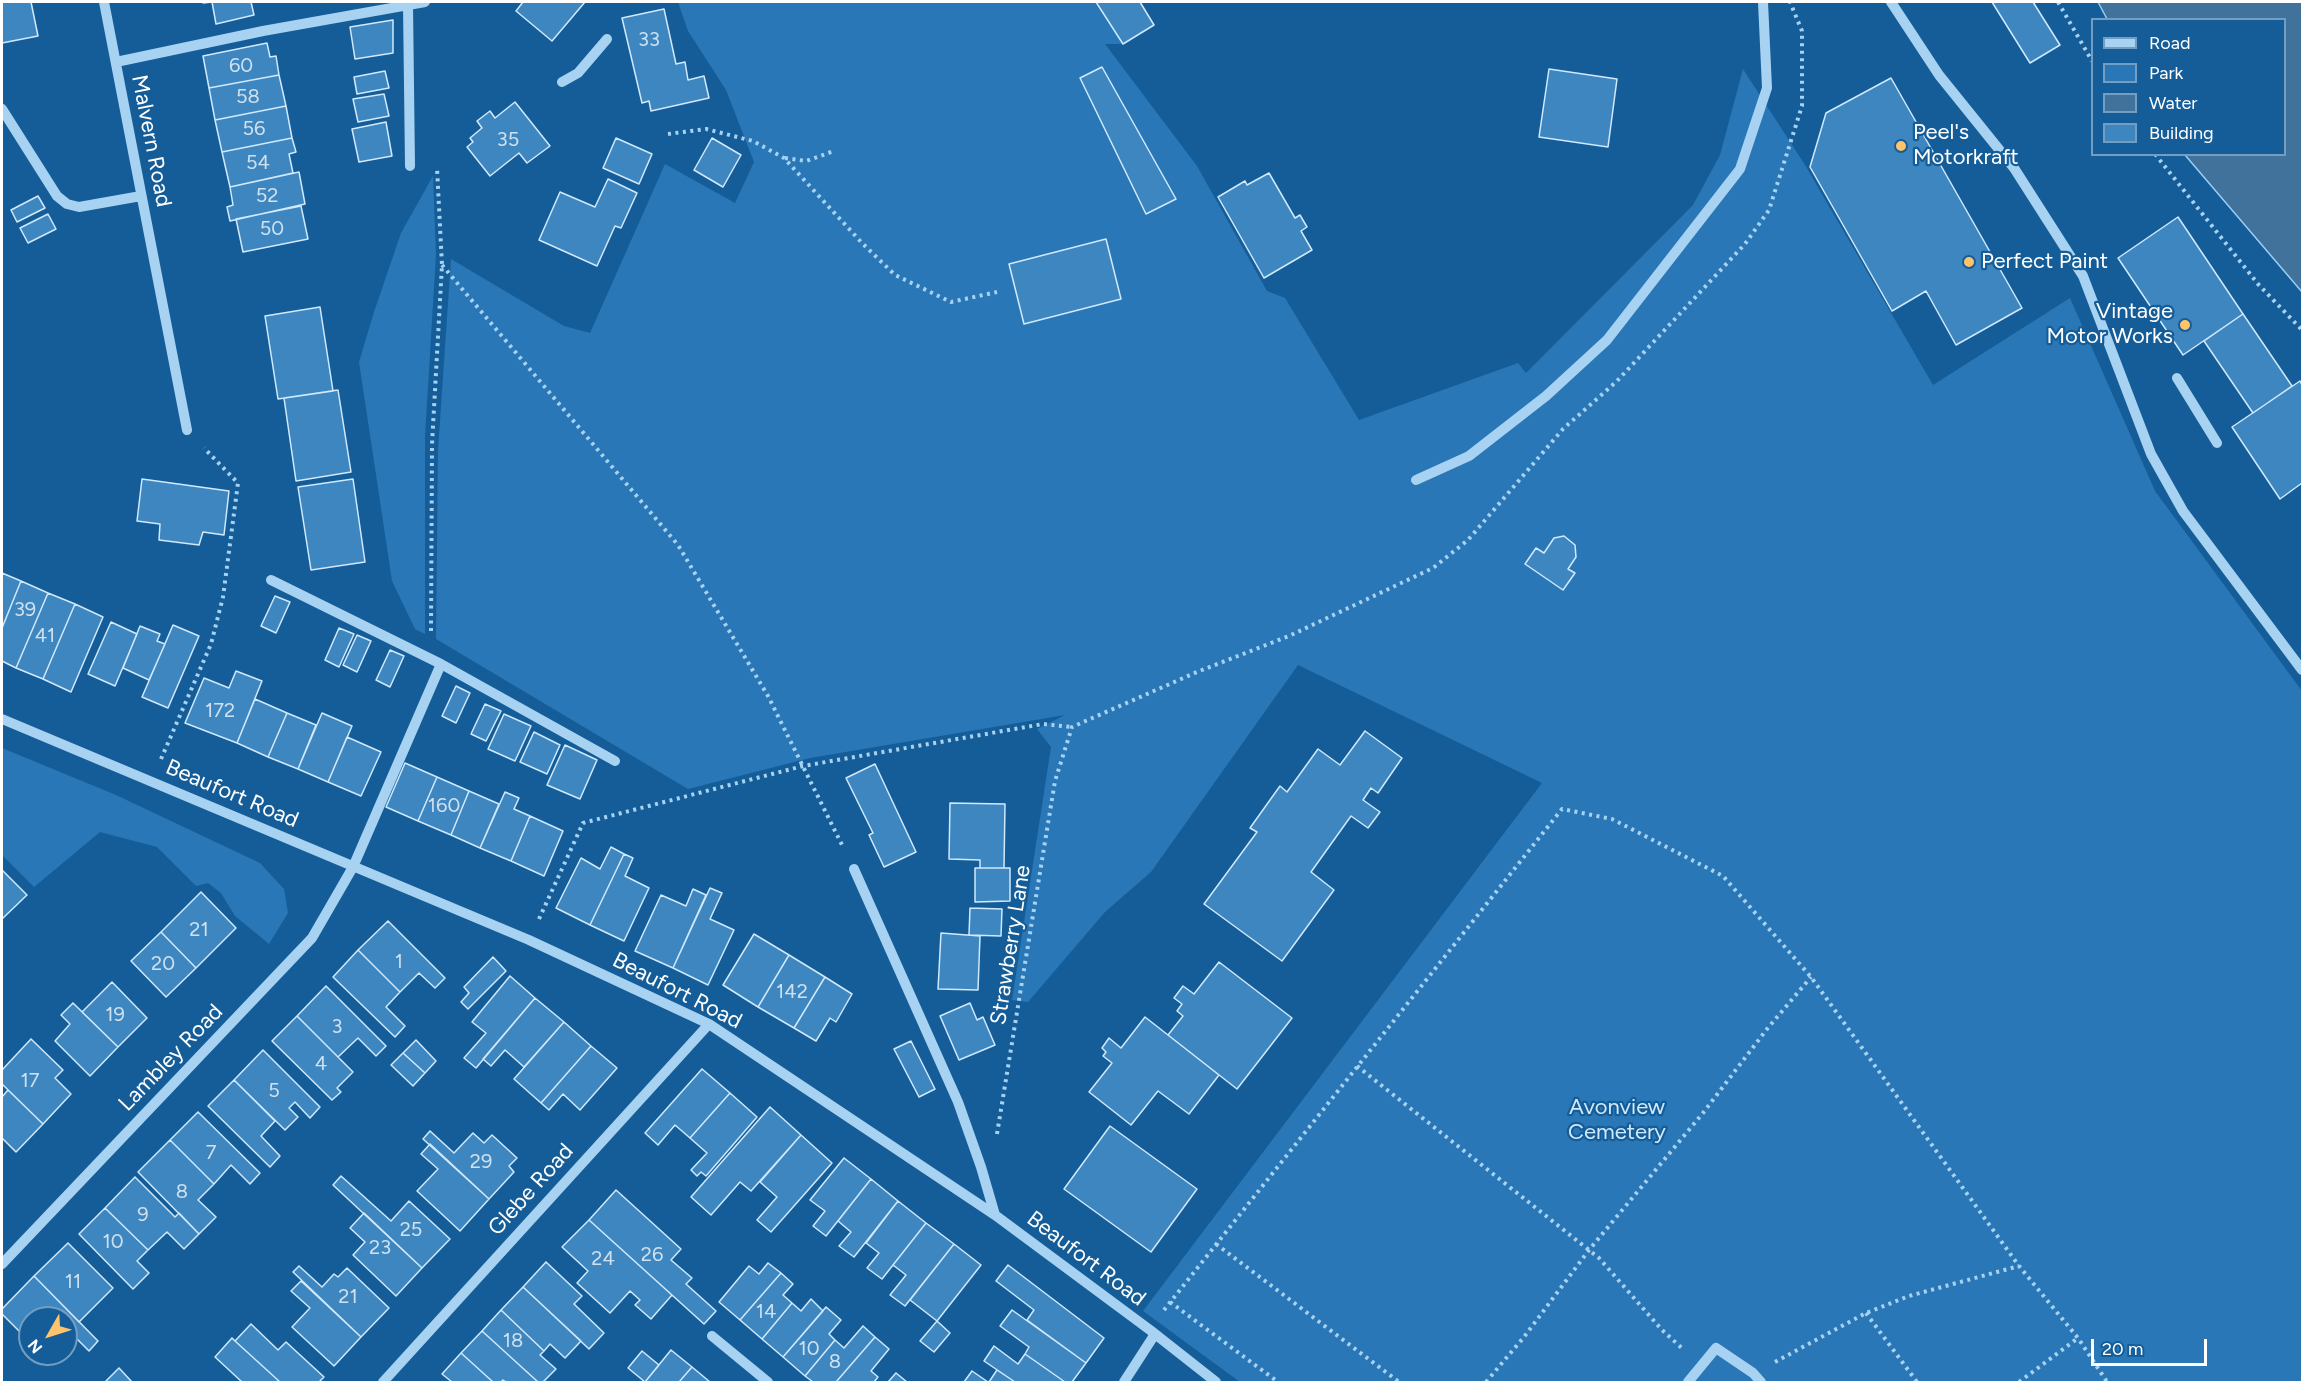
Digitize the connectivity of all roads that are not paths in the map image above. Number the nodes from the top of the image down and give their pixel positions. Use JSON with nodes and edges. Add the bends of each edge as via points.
{"nodes":[{"id":1,"x":104,"y":2,"type":"edge"},
{"id":2,"x":425,"y":2,"type":"edge"},
{"id":3,"x":1763,"y":2,"type":"edge"},
{"id":4,"x":1891,"y":2,"type":"edge"},
{"id":5,"x":408,"y":5,"type":"junction"},
{"id":6,"x":607,"y":39,"type":"dead end"},
{"id":7,"x":116,"y":62,"type":"junction"},
{"id":8,"x":562,"y":82,"type":"dead end"},
{"id":9,"x":2,"y":109,"type":"edge"},
{"id":10,"x":410,"y":166,"type":"dead end"},
{"id":11,"x":141,"y":196,"type":"junction"},
{"id":12,"x":2177,"y":378,"type":"dead end"},
{"id":13,"x":187,"y":430,"type":"road end"},
{"id":14,"x":2217,"y":442,"type":"dead end"},
{"id":15,"x":1416,"y":480,"type":"dead end"},
{"id":16,"x":271,"y":580,"type":"dead end"},
{"id":17,"x":441,"y":664,"type":"junction"},
{"id":18,"x":2302,"y":670,"type":"edge"},
{"id":19,"x":2,"y":719,"type":"edge"},
{"id":20,"x":615,"y":761,"type":"dead end"},
{"id":21,"x":353,"y":867,"type":"junction"},
{"id":22,"x":854,"y":869,"type":"road end"},
{"id":23,"x":709,"y":1024,"type":"junction"},
{"id":24,"x":995,"y":1215,"type":"junction"},
{"id":25,"x":2,"y":1264,"type":"edge"},
{"id":26,"x":1152,"y":1332,"type":"junction"},
{"id":27,"x":712,"y":1336,"type":"dead end"},
{"id":28,"x":383,"y":1383,"type":"edge"},
{"id":29,"x":768,"y":1383,"type":"edge"},
{"id":30,"x":1124,"y":1383,"type":"edge"},
{"id":31,"x":1216,"y":1383,"type":"edge"},
{"id":32,"x":1688,"y":1383,"type":"edge"},
{"id":33,"x":1761,"y":1383,"type":"edge"}],
"edges":[{"from":1,"to":7,"type":"street","name":"Malvern Road"},
{"from":2,"to":5,"type":"street"},
{"from":3,"to":15,"type":"street","via":[[1767,88],[1740,169],[1607,340],[1546,396],[1469,456]]},
{"from":4,"to":18,"type":"street","via":[[1939,75],[2014,168],[2083,276],[2151,454],[2183,511]]},
{"from":5,"to":7,"type":"street"},
{"from":5,"to":10,"type":"street"},
{"from":6,"to":8,"type":"street","via":[[578,73]]},
{"from":7,"to":11,"type":"street","name":"Malvern Road"},
{"from":9,"to":11,"type":"street","via":[[57,196],[67,204],[79,207]]},
{"from":11,"to":13,"type":"street","name":"Malvern Road"},
{"from":12,"to":14,"type":"street"},
{"from":16,"to":17,"type":"street"},
{"from":17,"to":20,"type":"street"},
{"from":17,"to":21,"type":"street","name":"Lambley Road"},
{"from":19,"to":21,"type":"street","name":"Beaufort Road"},
{"from":21,"to":23,"type":"street","name":"Beaufort Road","via":[[529,940]]},
{"from":21,"to":25,"type":"street","name":"Lambley Road","via":[[312,938]]},
{"from":22,"to":24,"type":"street","via":[[958,1102]]},
{"from":23,"to":24,"type":"street","name":"Beaufort Road"},
{"from":23,"to":28,"type":"street","name":"Glebe Road"},
{"from":24,"to":26,"type":"street","name":"Beaufort Road"},
{"from":26,"to":30,"type":"street"},
{"from":26,"to":31,"type":"street","name":"Beaufort Road"},
{"from":27,"to":29,"type":"street"},
{"from":32,"to":33,"type":"street","via":[[1716,1348]]}]}
